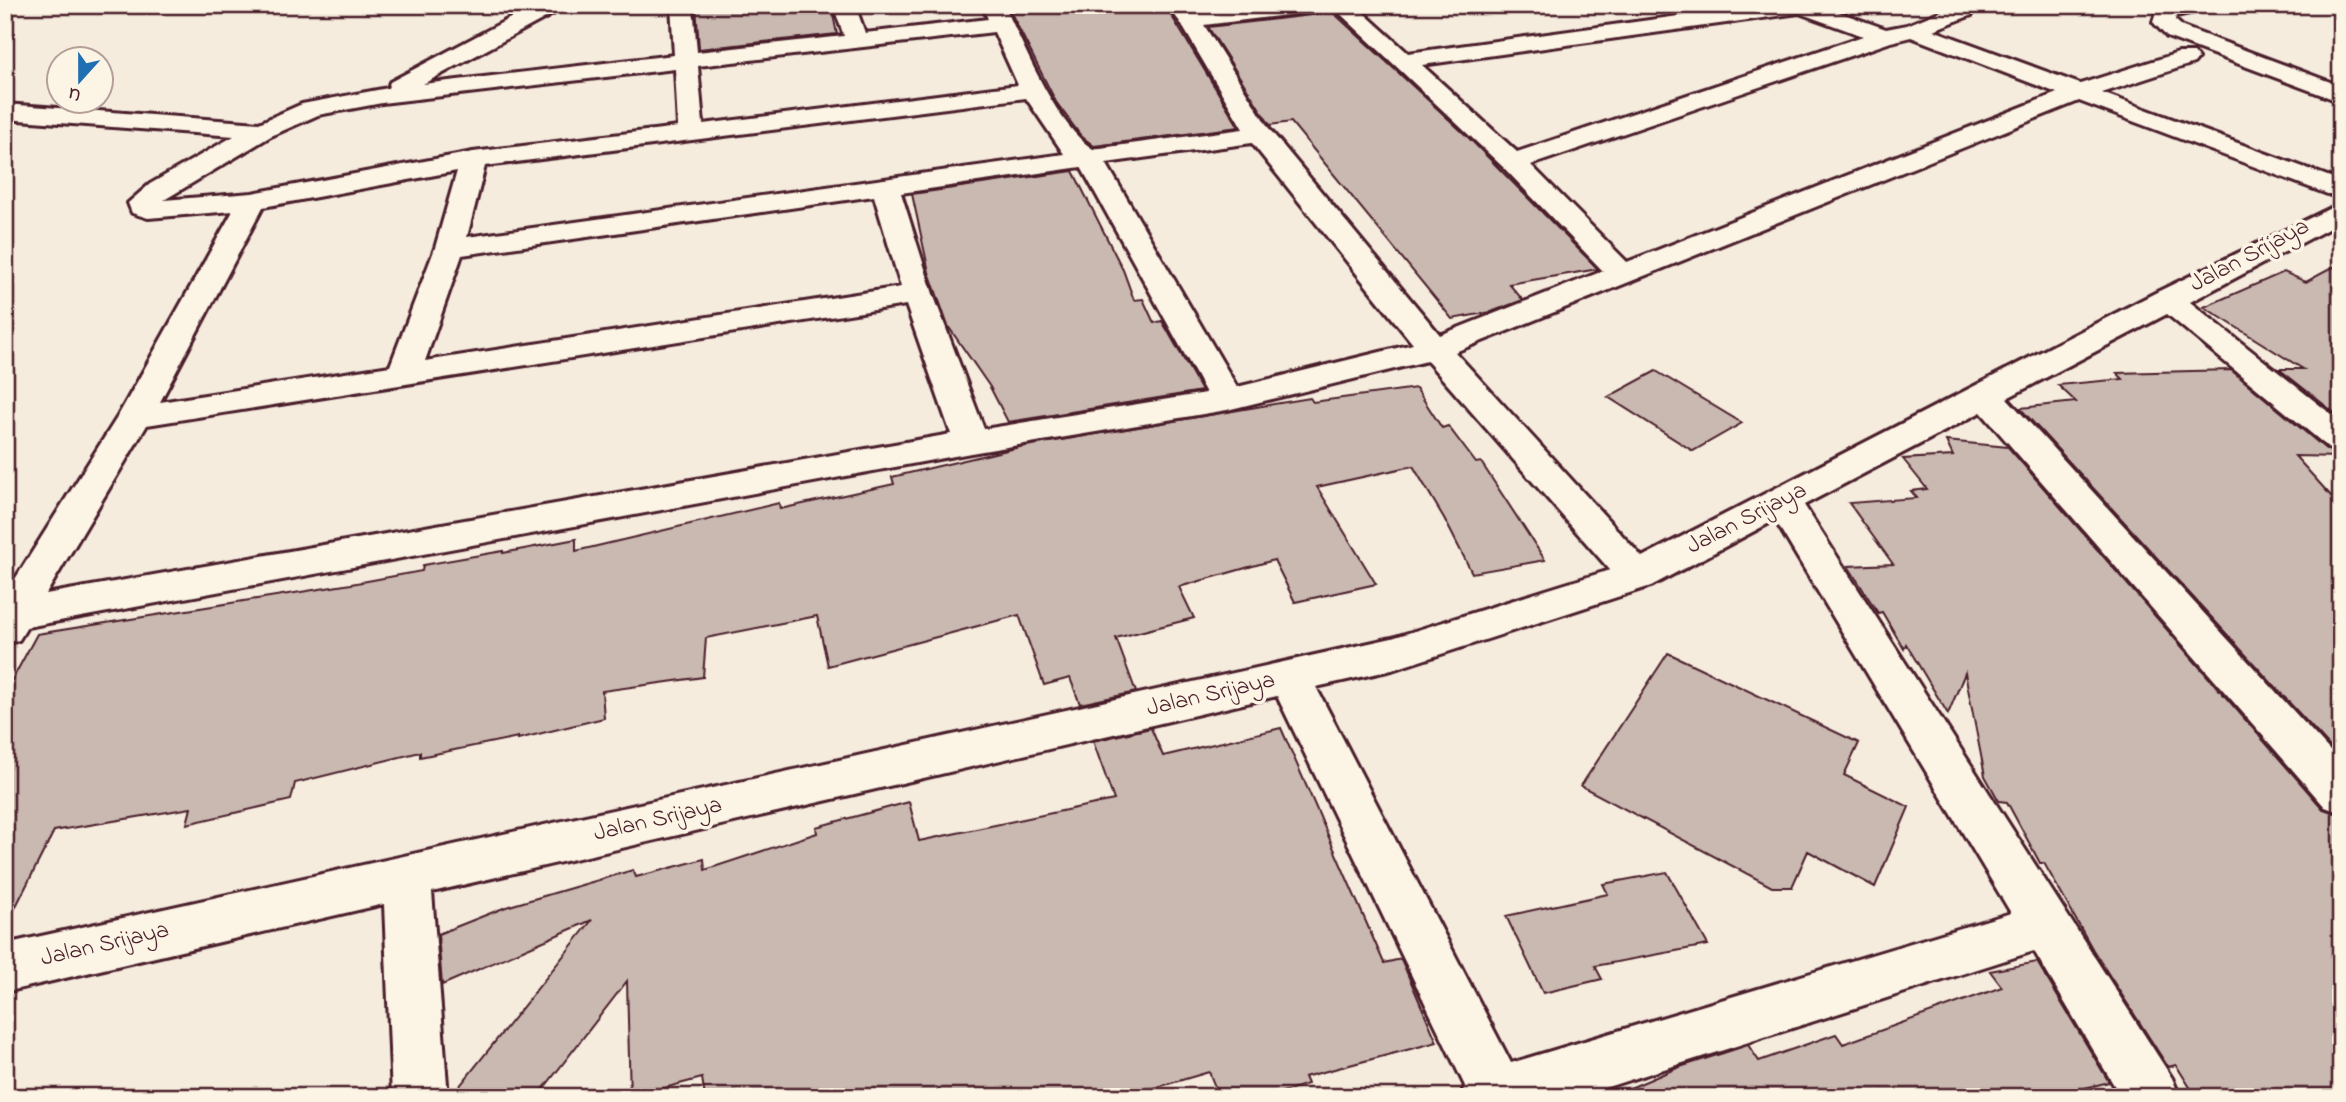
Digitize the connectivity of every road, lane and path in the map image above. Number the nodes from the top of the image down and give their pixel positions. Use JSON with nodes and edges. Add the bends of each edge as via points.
{"nodes":[{"id":1,"x":552,"y":5,"type":"edge"},
{"id":2,"x":682,"y":5,"type":"edge"},
{"id":3,"x":844,"y":5,"type":"edge"},
{"id":4,"x":1312,"y":5,"type":"edge"},
{"id":5,"x":1342,"y":5,"type":"edge"},
{"id":6,"x":1969,"y":5,"type":"edge"},
{"id":7,"x":2195,"y":5,"type":"edge"},
{"id":8,"x":1800,"y":6,"type":"edge"},
{"id":9,"x":1184,"y":13,"type":"edge"},
{"id":10,"x":998,"y":15,"type":"edge"},
{"id":11,"x":1913,"y":30,"type":"junction"},
{"id":12,"x":1885,"y":36,"type":"junction"},
{"id":13,"x":857,"y":41,"type":"junction"},
{"id":14,"x":2186,"y":58,"type":"dead end"},
{"id":15,"x":1403,"y":61,"type":"junction"},
{"id":16,"x":687,"y":63,"type":"junction"},
{"id":17,"x":1033,"y":90,"type":"junction"},
{"id":18,"x":2080,"y":92,"type":"junction"},
{"id":19,"x":2341,"y":95,"type":"edge"},
{"id":20,"x":382,"y":96,"type":"junction"},
{"id":21,"x":5,"y":111,"type":"edge"},
{"id":22,"x":262,"y":131,"type":"junction"},
{"id":23,"x":691,"y":133,"type":"junction"},
{"id":24,"x":1259,"y":134,"type":"junction"},
{"id":25,"x":1090,"y":159,"type":"junction"},
{"id":26,"x":473,"y":160,"type":"junction"},
{"id":27,"x":1513,"y":162,"type":"junction"},
{"id":28,"x":885,"y":187,"type":"junction"},
{"id":29,"x":2341,"y":191,"type":"edge"},
{"id":30,"x":252,"y":201,"type":"junction"},
{"id":31,"x":2341,"y":211,"type":"edge"},
{"id":32,"x":450,"y":248,"type":"junction"},
{"id":33,"x":1623,"y":274,"type":"junction"},
{"id":34,"x":918,"y":294,"type":"junction"},
{"id":35,"x":2168,"y":299,"type":"junction"},
{"id":36,"x":1434,"y":349,"type":"junction"},
{"id":37,"x":403,"y":376,"type":"junction"},
{"id":38,"x":1985,"y":395,"type":"junction"},
{"id":39,"x":1227,"y":400,"type":"junction"},
{"id":40,"x":135,"y":416,"type":"junction"},
{"id":41,"x":2341,"y":440,"type":"edge"},
{"id":42,"x":971,"y":442,"type":"junction"},
{"id":43,"x":1782,"y":501,"type":"junction"},
{"id":44,"x":1637,"y":576,"type":"junction"},
{"id":45,"x":9,"y":622,"type":"edge"},
{"id":46,"x":1289,"y":677,"type":"junction"},
{"id":47,"x":2341,"y":794,"type":"edge"},
{"id":48,"x":407,"y":877,"type":"junction"},
{"id":49,"x":2046,"y":925,"type":"junction"},
{"id":50,"x":5,"y":968,"type":"edge"},
{"id":51,"x":1493,"y":1095,"type":"edge"},
{"id":52,"x":420,"y":1097,"type":"edge"},
{"id":53,"x":2152,"y":1097,"type":"edge"}],
"edges":[{"from":1,"to":20,"type":"street"},
{"from":2,"to":16,"type":"street"},
{"from":3,"to":13,"type":"street"},
{"from":4,"to":9,"type":"street"},
{"from":5,"to":15,"type":"street"},
{"from":6,"to":11,"type":"street"},
{"from":7,"to":19,"type":"street","via":[[2166,12],[2164,22],[2175,32]]},
{"from":8,"to":12,"type":"street"},
{"from":8,"to":15,"type":"street"},
{"from":9,"to":24,"type":"street"},
{"from":10,"to":13,"type":"street"},
{"from":10,"to":17,"type":"street"},
{"from":11,"to":12,"type":"street"},
{"from":11,"to":18,"type":"street"},
{"from":12,"to":27,"type":"street"},
{"from":13,"to":16,"type":"street"},
{"from":14,"to":18,"type":"street"},
{"from":15,"to":27,"type":"street"},
{"from":16,"to":20,"type":"street"},
{"from":16,"to":23,"type":"street"},
{"from":17,"to":23,"type":"street"},
{"from":17,"to":25,"type":"street","via":[[1073,148]]},
{"from":18,"to":29,"type":"street"},
{"from":18,"to":33,"type":"street"},
{"from":20,"to":22,"type":"street","via":[[311,109]]},
{"from":21,"to":22,"type":"street"},
{"from":22,"to":30,"type":"street","via":[[160,190],[142,207]]},
{"from":23,"to":26,"type":"street"},
{"from":24,"to":25,"type":"street"},
{"from":24,"to":36,"type":"street"},
{"from":25,"to":28,"type":"street"},
{"from":25,"to":39,"type":"street"},
{"from":26,"to":30,"type":"street"},
{"from":26,"to":32,"type":"street"},
{"from":27,"to":33,"type":"street"},
{"from":28,"to":32,"type":"street"},
{"from":28,"to":34,"type":"street"},
{"from":30,"to":40,"type":"street"},
{"from":31,"to":35,"type":"street","name":"Jalan Srijaya"},
{"from":32,"to":37,"type":"street"},
{"from":33,"to":36,"type":"street"},
{"from":34,"to":37,"type":"street"},
{"from":34,"to":42,"type":"street"},
{"from":35,"to":38,"type":"street","name":"Jalan Srijaya"},
{"from":35,"to":41,"type":"street"},
{"from":36,"to":39,"type":"street"},
{"from":36,"to":44,"type":"street"},
{"from":37,"to":40,"type":"street"},
{"from":38,"to":43,"type":"street","name":"Jalan Srijaya"},
{"from":38,"to":47,"type":"street"},
{"from":39,"to":42,"type":"street"},
{"from":40,"to":45,"type":"street"},
{"from":42,"to":45,"type":"street"},
{"from":43,"to":44,"type":"street","name":"Jalan Srijaya"},
{"from":43,"to":49,"type":"street"},
{"from":44,"to":46,"type":"street","name":"Jalan Srijaya","via":[[1392,654]]},
{"from":46,"to":48,"type":"street","name":"Jalan Srijaya"},
{"from":46,"to":51,"type":"street"},
{"from":48,"to":50,"type":"street","name":"Jalan Srijaya"},
{"from":48,"to":52,"type":"street"},
{"from":49,"to":51,"type":"street"},
{"from":49,"to":53,"type":"street"}]}
